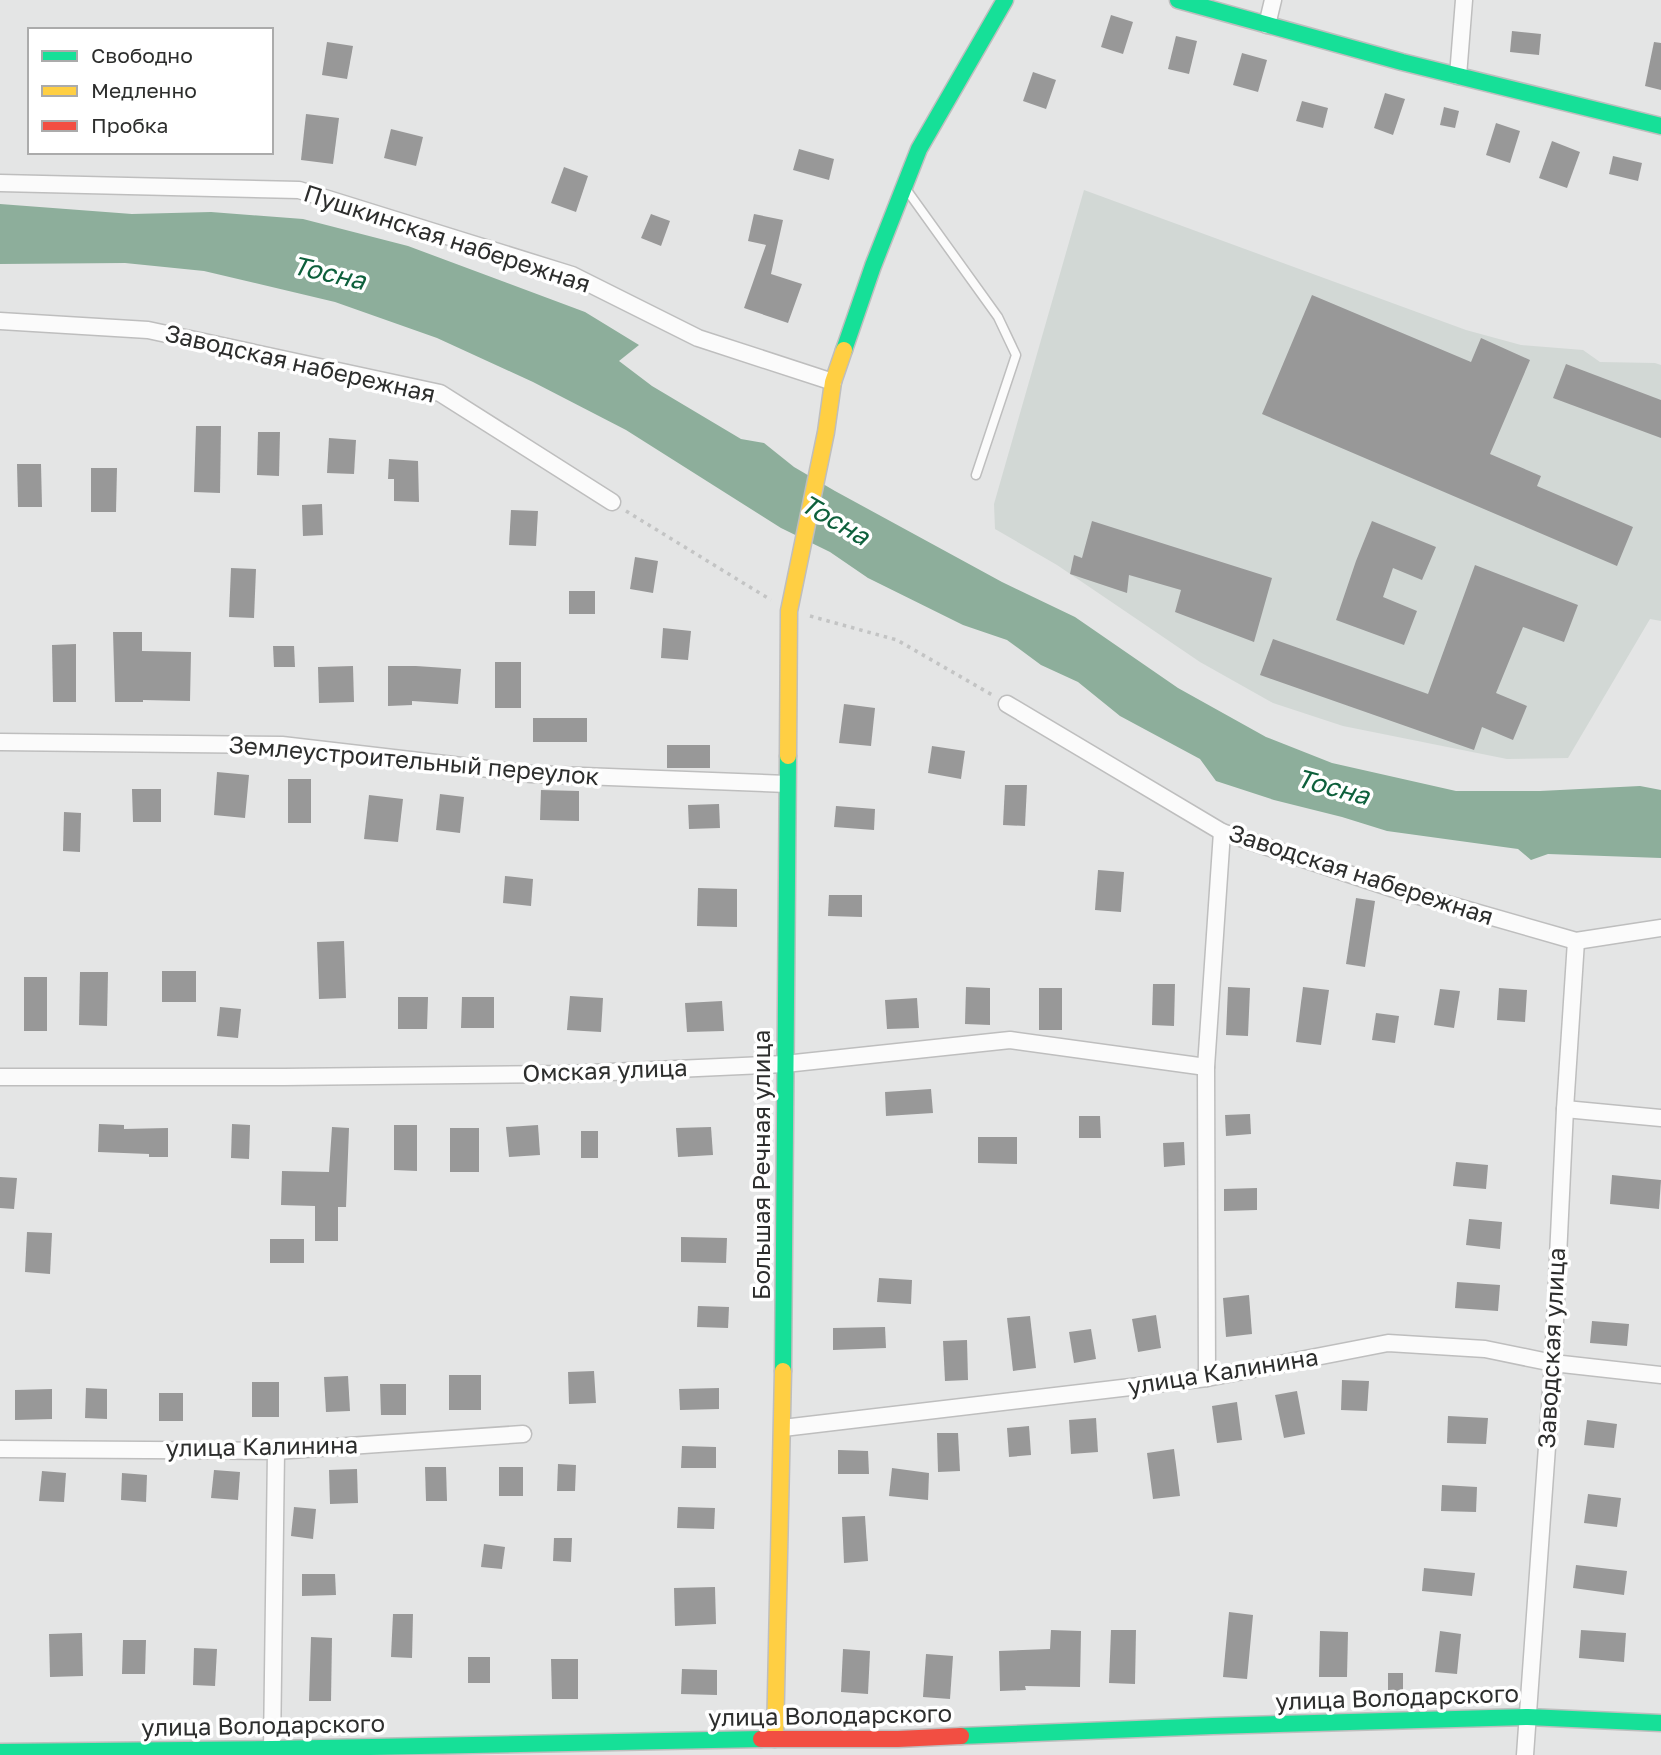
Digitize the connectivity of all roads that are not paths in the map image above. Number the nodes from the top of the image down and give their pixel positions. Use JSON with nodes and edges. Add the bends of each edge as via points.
{"nodes":[{"id":1,"x":1005,"y":0,"type":"edge"},
{"id":2,"x":1178,"y":0,"type":"edge"},
{"id":3,"x":1273,"y":0,"type":"edge"},
{"id":4,"x":1464,"y":0,"type":"edge"},
{"id":5,"x":1268,"y":25,"type":"junction"},
{"id":6,"x":1458,"y":76,"type":"junction"},
{"id":7,"x":1661,"y":126,"type":"edge"},
{"id":8,"x":0,"y":183,"type":"edge"},
{"id":9,"x":904,"y":186,"type":"junction"},
{"id":10,"x":0,"y":321,"type":"edge"},
{"id":11,"x":834,"y":382,"type":"junction"},
{"id":12,"x":976,"y":475,"type":"dead end"},
{"id":13,"x":612,"y":502,"type":"dead end"},
{"id":14,"x":1007,"y":704,"type":"dead end"},
{"id":15,"x":0,"y":743,"type":"edge"},
{"id":16,"x":786,"y":784,"type":"junction"},
{"id":17,"x":1222,"y":832,"type":"junction"},
{"id":18,"x":1661,"y":928,"type":"edge"},
{"id":19,"x":1576,"y":941,"type":"junction"},
{"id":20,"x":785,"y":1064,"type":"junction"},
{"id":21,"x":1206,"y":1068,"type":"junction"},
{"id":22,"x":0,"y":1077,"type":"edge"},
{"id":23,"x":1565,"y":1109,"type":"junction"},
{"id":24,"x":1661,"y":1118,"type":"edge"},
{"id":25,"x":1553,"y":1363,"type":"junction"},
{"id":26,"x":1661,"y":1375,"type":"edge"},
{"id":27,"x":1208,"y":1378,"type":"junction"},
{"id":28,"x":783,"y":1428,"type":"junction"},
{"id":29,"x":523,"y":1434,"type":"dead end"},
{"id":30,"x":0,"y":1449,"type":"edge"},
{"id":31,"x":276,"y":1451,"type":"junction"},
{"id":32,"x":1528,"y":1717,"type":"junction"},
{"id":33,"x":1661,"y":1723,"type":"edge"},
{"id":34,"x":775,"y":1739,"type":"junction"},
{"id":35,"x":897,"y":1747,"type":"edge"},
{"id":36,"x":272,"y":1749,"type":"junction"},
{"id":37,"x":460,"y":1750,"type":"edge"},
{"id":38,"x":0,"y":1752,"type":"edge"},
{"id":39,"x":1525,"y":1755,"type":"edge"}],
"edges":[{"from":1,"to":9,"type":"street","name":"Большая Речная улица","via":[[919,149]]},
{"from":2,"to":5,"type":"street"},
{"from":3,"to":5,"type":"street"},
{"from":4,"to":6,"type":"street"},
{"from":5,"to":6,"type":"street"},
{"from":6,"to":7,"type":"street"},
{"from":8,"to":11,"type":"street","name":"Пушкинская набережная","via":[[299,190],[572,275],[698,338]]},
{"from":9,"to":11,"type":"street","name":"Большая Речная улица"},
{"from":9,"to":12,"type":"lane","via":[[998,317],[1016,355]]},
{"from":10,"to":13,"type":"street","name":"Заводская набережная","via":[[148,330],[440,393]]},
{"from":11,"to":16,"type":"street","name":"Большая Речная улица","via":[[789,611]]},
{"from":14,"to":17,"type":"street","name":"Заводская набережная"},
{"from":15,"to":16,"type":"street","name":"Землеустроительный переулок","via":[[282,745],[531,774]]},
{"from":16,"to":20,"type":"street","name":"Большая Речная улица"},
{"from":17,"to":19,"type":"street","name":"Заводская набережная","via":[[1391,888]]},
{"from":17,"to":21,"type":"street"},
{"from":18,"to":19,"type":"street","name":"Заводская набережная"},
{"from":19,"to":23,"type":"street","name":"Заводская улица"},
{"from":20,"to":21,"type":"street","name":"Омская улица","via":[[1010,1040]]},
{"from":20,"to":22,"type":"street","name":"Омская улица","via":[[566,1074]]},
{"from":20,"to":28,"type":"street","name":"Большая Речная улица"},
{"from":21,"to":27,"type":"street"},
{"from":23,"to":24,"type":"street"},
{"from":23,"to":25,"type":"street","name":"Заводская улица"},
{"from":25,"to":26,"type":"street","name":"улица Калинина"},
{"from":25,"to":27,"type":"street","name":"улица Калинина","via":[[1485,1349],[1388,1343]]},
{"from":25,"to":32,"type":"street","name":"Заводская улица"},
{"from":27,"to":28,"type":"street","name":"улица Калинина"},
{"from":28,"to":34,"type":"street","name":"Большая Речная улица"},
{"from":29,"to":31,"type":"street","name":"улица Калинина"},
{"from":30,"to":31,"type":"street","name":"улица Калинина"},
{"from":31,"to":36,"type":"street"},
{"from":32,"to":33,"type":"street","name":"улица Володарского"},
{"from":32,"to":35,"type":"street","name":"улица Володарского","via":[[1213,1726]]},
{"from":32,"to":39,"type":"street","name":"Заводская улица"},
{"from":34,"to":35,"type":"street","name":"улица Володарского"},
{"from":34,"to":37,"type":"street","name":"улица Володарского"},
{"from":36,"to":37,"type":"street","name":"улица Володарского"},
{"from":36,"to":38,"type":"street","name":"улица Володарского"}]}
